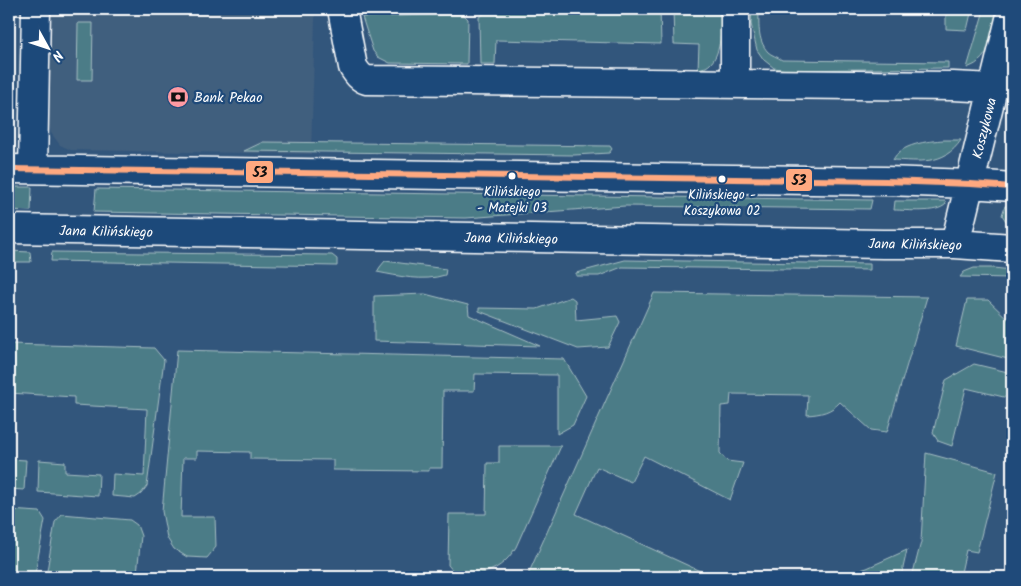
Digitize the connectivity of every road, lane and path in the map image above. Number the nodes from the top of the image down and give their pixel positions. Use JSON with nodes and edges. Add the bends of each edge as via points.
{"nodes":[{"id":1,"x":36,"y":9,"type":"edge"},
{"id":2,"x":342,"y":9,"type":"edge"},
{"id":3,"x":735,"y":9,"type":"edge"},
{"id":4,"x":1012,"y":11,"type":"edge"},
{"id":5,"x":735,"y":84,"type":"junction"},
{"id":6,"x":994,"y":88,"type":"junction"},
{"id":7,"x":21,"y":169,"type":"edge"},
{"id":8,"x":971,"y":184,"type":"junction"},
{"id":9,"x":1012,"y":187,"type":"edge"},
{"id":10,"x":9,"y":229,"type":"edge"},
{"id":11,"x":955,"y":244,"type":"junction"},
{"id":12,"x":1012,"y":248,"type":"edge"}],
"edges":[{"from":1,"to":7,"type":"street"},
{"from":2,"to":5,"type":"street","via":[[352,67],[362,79],[367,80]]},
{"from":3,"to":5,"type":"street"},
{"from":4,"to":6,"type":"street","name":"Koszykowa"},
{"from":5,"to":6,"type":"street"},
{"from":6,"to":8,"type":"street","name":"Koszykowa"},
{"from":7,"to":8,"type":"street"},
{"from":8,"to":9,"type":"street"},
{"from":8,"to":11,"type":"street","name":"Koszykowa"},
{"from":10,"to":11,"type":"street","name":"Jana Kilińskiego"},
{"from":11,"to":12,"type":"street","name":"Jana Kilińskiego"}]}
